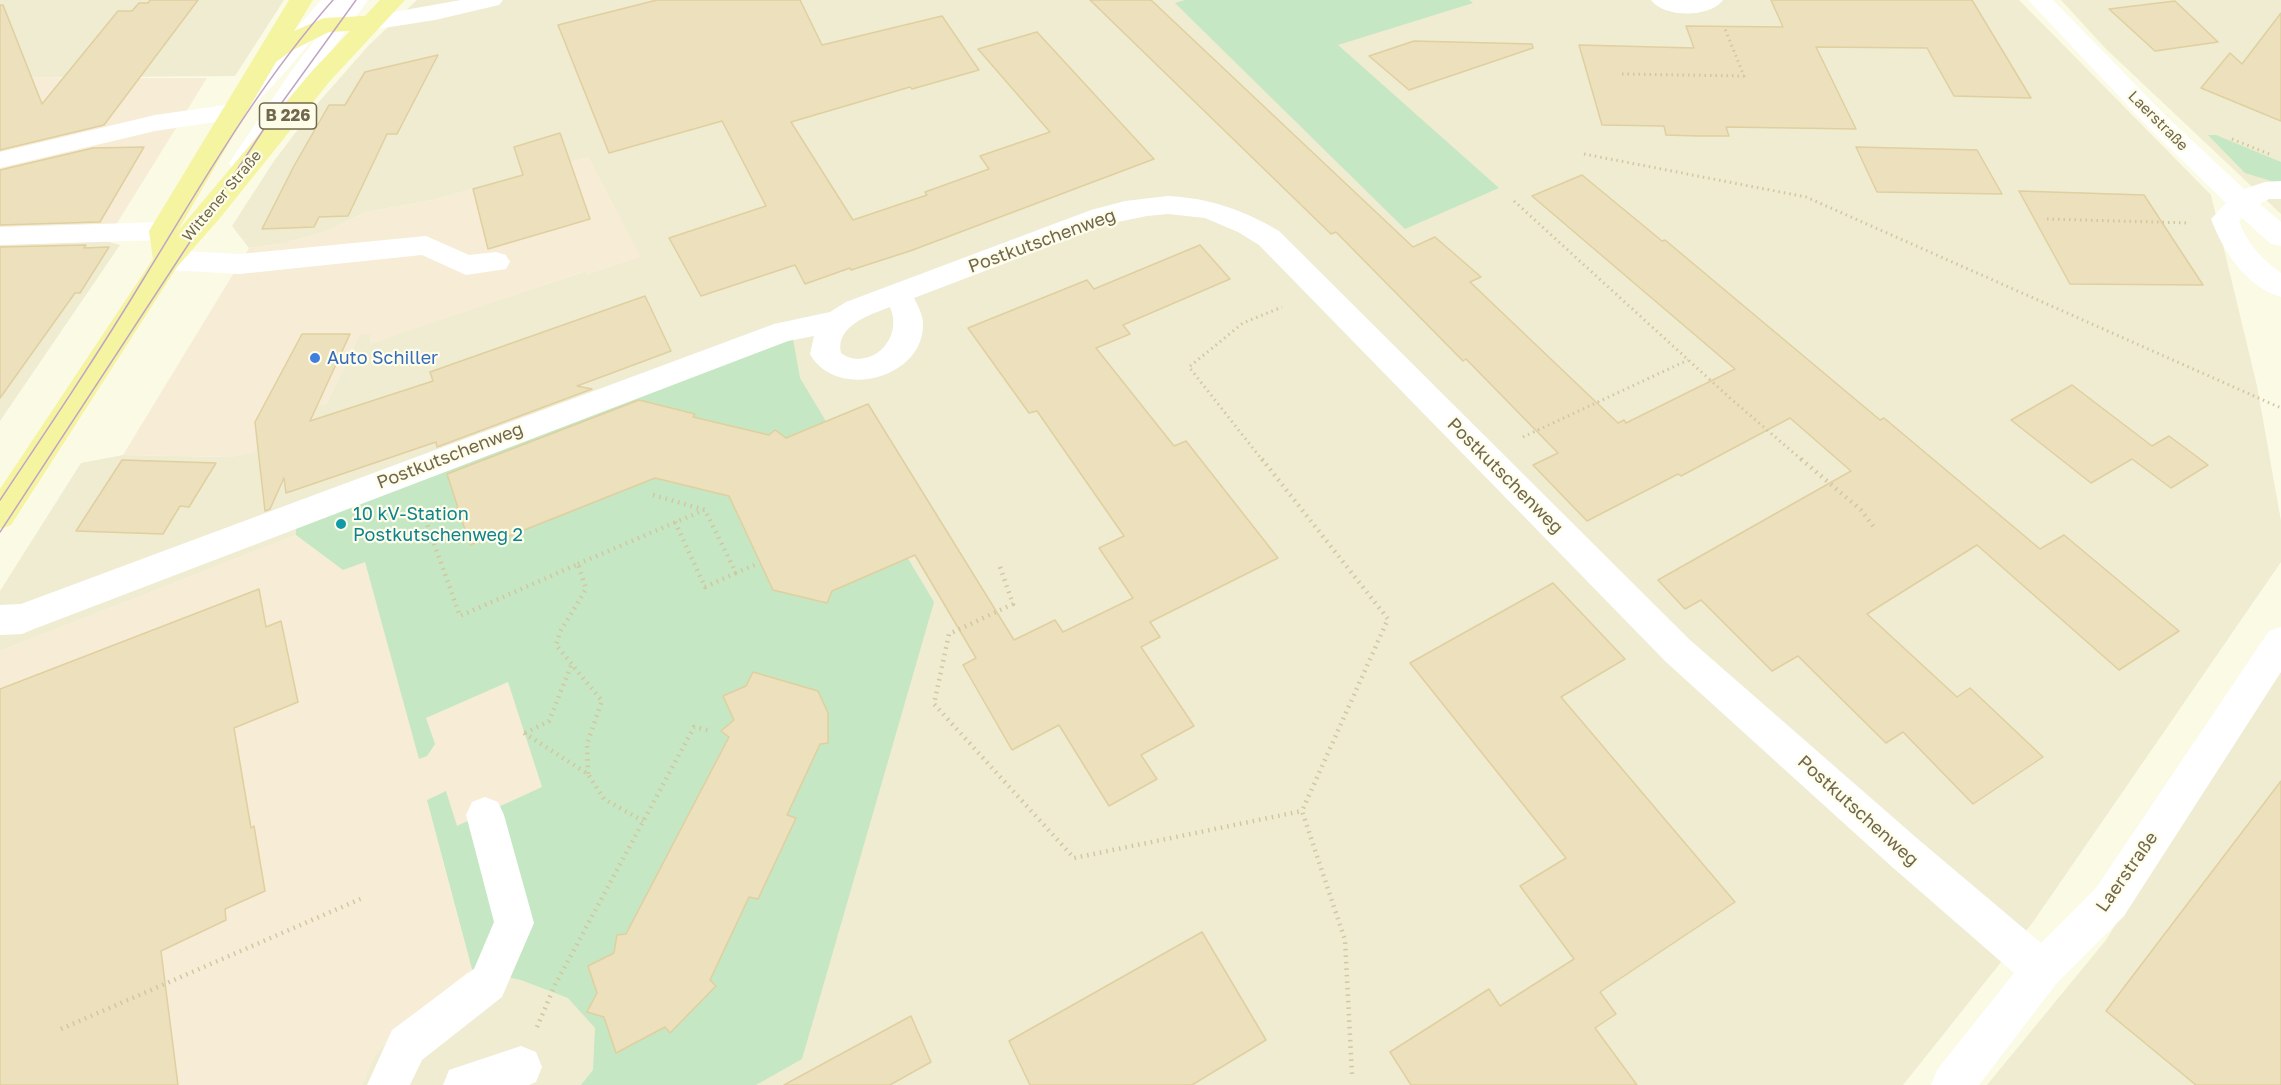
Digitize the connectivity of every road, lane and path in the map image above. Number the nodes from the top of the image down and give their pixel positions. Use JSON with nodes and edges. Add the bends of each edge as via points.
{"nodes":[{"id":1,"x":356,"y":0,"type":"edge"},
{"id":2,"x":381,"y":0,"type":"edge"},
{"id":3,"x":393,"y":0,"type":"edge"},
{"id":4,"x":491,"y":0,"type":"edge"},
{"id":5,"x":1663,"y":0,"type":"edge"},
{"id":6,"x":2040,"y":0,"type":"edge"},
{"id":7,"x":1706,"y":3,"type":"edge"},
{"id":8,"x":320,"y":15,"type":"edge"},
{"id":9,"x":371,"y":23,"type":"junction"},
{"id":10,"x":263,"y":62,"type":"junction"},
{"id":11,"x":1622,"y":74,"type":"dead end"},
{"id":12,"x":232,"y":112,"type":"junction"},
{"id":13,"x":1584,"y":154,"type":"dead end"},
{"id":14,"x":0,"y":160,"type":"edge"},
{"id":15,"x":2281,"y":190,"type":"edge"},
{"id":16,"x":1514,"y":201,"type":"dead end"},
{"id":17,"x":210,"y":212,"type":"junction"},
{"id":18,"x":2231,"y":215,"type":"junction"},
{"id":19,"x":2047,"y":219,"type":"dead end"},
{"id":20,"x":163,"y":231,"type":"junction"},
{"id":21,"x":0,"y":236,"type":"edge"},
{"id":22,"x":2281,"y":237,"type":"edge"},
{"id":23,"x":167,"y":260,"type":"junction"},
{"id":24,"x":496,"y":262,"type":"dead end"},
{"id":25,"x":2281,"y":287,"type":"edge"},
{"id":26,"x":1322,"y":291,"type":"junction"},
{"id":27,"x":898,"y":295,"type":"junction"},
{"id":28,"x":835,"y":322,"type":"junction"},
{"id":29,"x":1688,"y":360,"type":"junction"},
{"id":30,"x":2281,"y":408,"type":"edge"},
{"id":31,"x":1486,"y":456,"type":"junction"},
{"id":32,"x":408,"y":472,"type":"junction"},
{"id":33,"x":653,"y":495,"type":"dead end"},
{"id":34,"x":3,"y":507,"type":"edge"},
{"id":35,"x":705,"y":510,"type":"junction"},
{"id":36,"x":675,"y":522,"type":"junction"},
{"id":37,"x":1876,"y":530,"type":"dead end"},
{"id":38,"x":578,"y":564,"type":"junction"},
{"id":39,"x":759,"y":564,"type":"dead end"},
{"id":40,"x":1000,"y":567,"type":"dead end"},
{"id":41,"x":736,"y":573,"type":"junction"},
{"id":42,"x":0,"y":620,"type":"edge"},
{"id":43,"x":2281,"y":642,"type":"edge"},
{"id":44,"x":571,"y":666,"type":"junction"},
{"id":45,"x":712,"y":731,"type":"dead end"},
{"id":46,"x":588,"y":774,"type":"junction"},
{"id":47,"x":1302,"y":811,"type":"junction"},
{"id":48,"x":485,"y":815,"type":"dead end"},
{"id":49,"x":643,"y":821,"type":"junction"},
{"id":50,"x":365,"y":897,"type":"dead end"},
{"id":51,"x":2042,"y":970,"type":"junction"},
{"id":52,"x":61,"y":1029,"type":"dead end"},
{"id":53,"x":521,"y":1067,"type":"joint"},
{"id":54,"x":1352,"y":1074,"type":"dead end"},
{"id":55,"x":388,"y":1085,"type":"edge"},
{"id":56,"x":464,"y":1085,"type":"edge"},
{"id":57,"x":1952,"y":1085,"type":"edge"}],
"edges":[{"from":1,"to":8,"type":"street"},
{"from":2,"to":9,"type":"main road","name":"Wittener Straße"},
{"from":3,"to":9,"type":"main road","name":"Wittener Straße","number":"B 226"},
{"from":4,"to":9,"type":"street","via":[[435,14]]},
{"from":5,"to":7,"type":"street","via":[[1686,7]]},
{"from":6,"to":18,"type":"street","name":"Laerstraße","via":[[2111,75]]},
{"from":7,"to":11,"type":"path","via":[[1725,27],[1744,76]]},
{"from":8,"to":9,"type":"main road"},
{"from":8,"to":10,"type":"main road","name":"Wittener Straße","number":"B 226"},
{"from":8,"to":10,"type":"main road","name":"Wittener Straße"},
{"from":8,"to":12,"type":"street"},
{"from":8,"to":17,"type":"street","via":[[273,116]]},
{"from":9,"to":17,"type":"main road","name":"Wittener Straße","number":"B 226","via":[[321,76]]},
{"from":10,"to":12,"type":"main road","name":"Wittener Straße","number":"B 226"},
{"from":12,"to":14,"type":"street","via":[[155,123]]},
{"from":12,"to":20,"type":"main road","name":"Wittener Straße","number":"B 226"},
{"from":13,"to":30,"type":"path","via":[[1806,197]]},
{"from":15,"to":18,"type":"street","via":[[2263,192]]},
{"from":16,"to":29,"type":"path"},
{"from":17,"to":23,"type":"main road","name":"Wittener Straße","number":"B 226"},
{"from":18,"to":19,"type":"path"},
{"from":18,"to":22,"type":"street","name":"Laerstraße"},
{"from":18,"to":25,"type":"street","name":"Laerstraße","via":[[2236,246],[2251,265]]},
{"from":20,"to":21,"type":"street"},
{"from":20,"to":23,"type":"main road","name":"Wittener Straße"},
{"from":23,"to":24,"type":"street","via":[[240,264],[426,245],[466,265]]},
{"from":23,"to":34,"type":"main road","name":"Wittener Straße","number":"B 226"},
{"from":26,"to":27,"type":"street","name":"Postkutschenweg","via":[[1269,238],[1245,221],[1221,211],[1163,205],[1101,216]]},
{"from":26,"to":31,"type":"street","name":"Postkutschenweg"},
{"from":26,"to":47,"type":"path","via":[[1243,323],[1189,367],[1389,619]]},
{"from":27,"to":28,"type":"street","name":"Postkutschenweg","via":[[856,309]]},
{"from":27,"to":28,"type":"street","via":[[910,324],[903,346],[892,359],[876,367],[852,368],[829,359],[825,354],[826,338]]},
{"from":28,"to":32,"type":"street","name":"Postkutschenweg","via":[[784,331]]},
{"from":29,"to":31,"type":"path"},
{"from":29,"to":37,"type":"path","via":[[1861,510]]},
{"from":31,"to":51,"type":"street","name":"Postkutschenweg","via":[[1678,651]]},
{"from":32,"to":38,"type":"path","via":[[460,616]]},
{"from":32,"to":42,"type":"street","name":"Postkutschenweg","via":[[22,619]]},
{"from":33,"to":35,"type":"path"},
{"from":35,"to":36,"type":"path"},
{"from":35,"to":41,"type":"path"},
{"from":36,"to":38,"type":"path"},
{"from":36,"to":41,"type":"path","via":[[705,587]]},
{"from":38,"to":44,"type":"path","via":[[586,590],[556,645]]},
{"from":39,"to":41,"type":"path"},
{"from":40,"to":47,"type":"path","via":[[1012,604],[950,634],[934,704],[1074,858]]},
{"from":43,"to":51,"type":"street","name":"Laerstraße","via":[[2110,902]]},
{"from":44,"to":46,"type":"path","via":[[602,701],[587,744]]},
{"from":44,"to":46,"type":"path","via":[[549,721],[524,733]]},
{"from":45,"to":49,"type":"path","via":[[694,727]]},
{"from":46,"to":49,"type":"path","via":[[604,799]]},
{"from":47,"to":54,"type":"path","via":[[1345,940]]},
{"from":48,"to":55,"type":"street","via":[[514,923],[488,983],[407,1045]]},
{"from":49,"to":53,"type":"path","via":[[555,985]]},
{"from":50,"to":52,"type":"path"},
{"from":51,"to":57,"type":"street","name":"Laerstraße"},
{"from":53,"to":56,"type":"street"}]}
